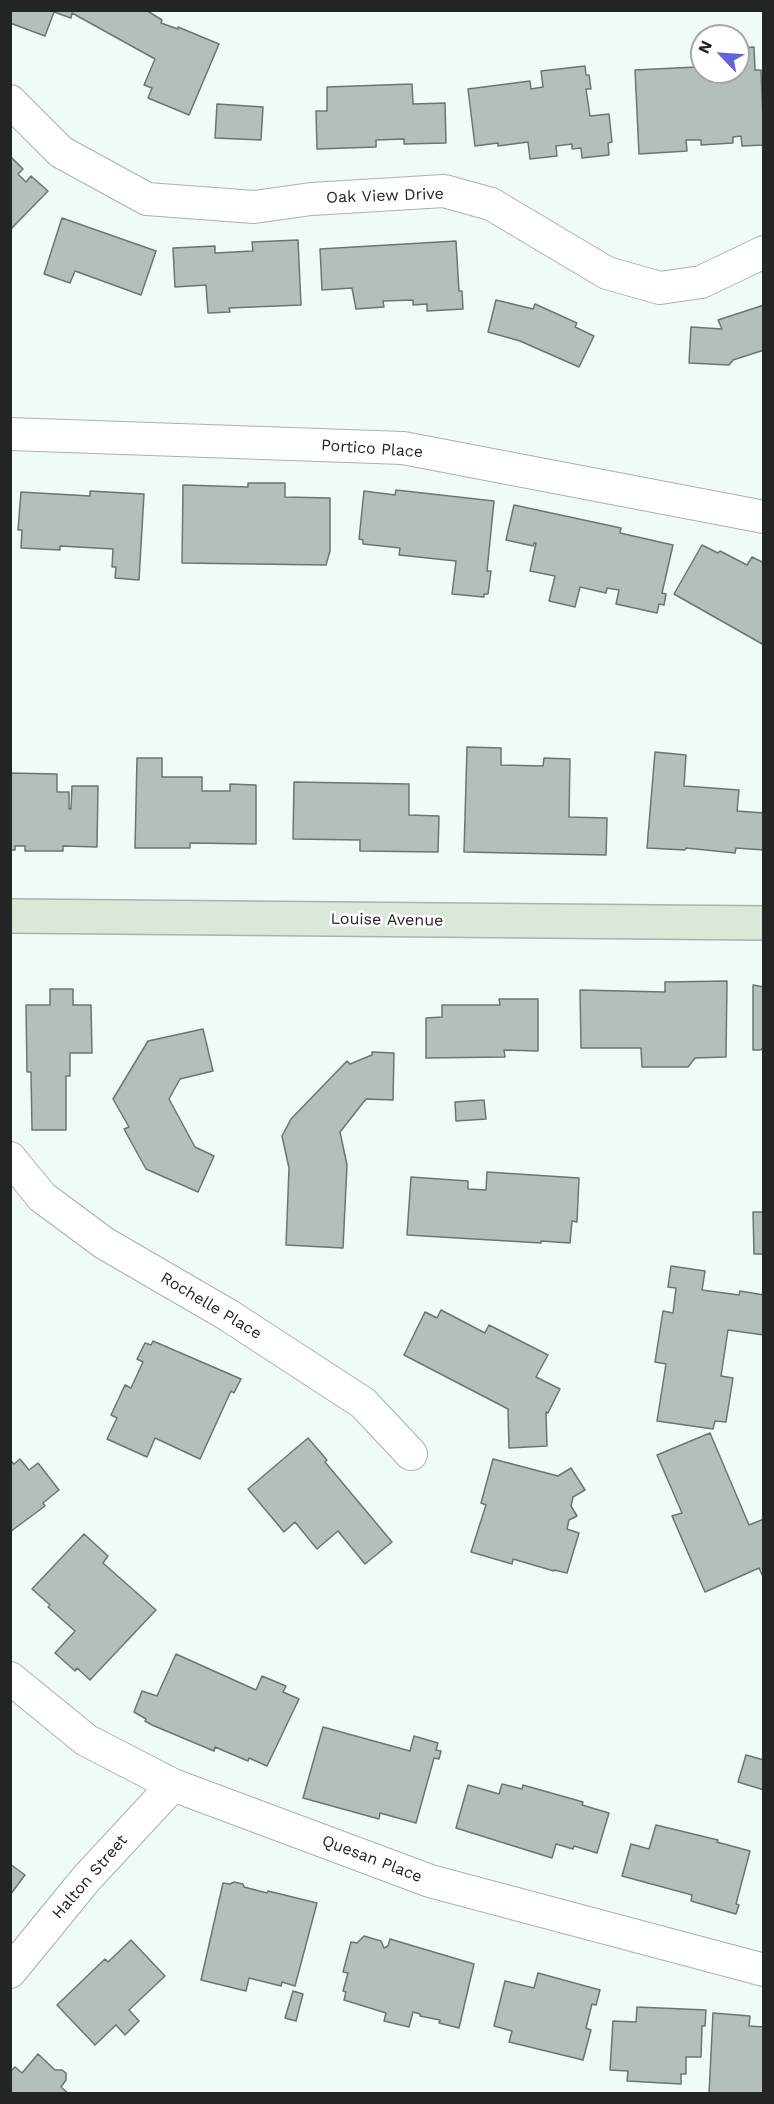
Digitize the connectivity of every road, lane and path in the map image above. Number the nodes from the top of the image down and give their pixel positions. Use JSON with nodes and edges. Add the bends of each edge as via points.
{"nodes":[{"id":1,"x":10,"y":101,"type":"edge"},
{"id":2,"x":764,"y":252,"type":"edge"},
{"id":3,"x":10,"y":434,"type":"edge"},
{"id":4,"x":764,"y":517,"type":"edge"},
{"id":5,"x":10,"y":916,"type":"edge"},
{"id":6,"x":764,"y":923,"type":"edge"},
{"id":7,"x":10,"y":1158,"type":"edge"},
{"id":8,"x":411,"y":1454,"type":"dead end"},
{"id":9,"x":10,"y":1678,"type":"edge"},
{"id":10,"x":173,"y":1785,"type":"junction"},
{"id":11,"x":764,"y":1970,"type":"edge"},
{"id":12,"x":10,"y":1972,"type":"edge"}],
"edges":[{"from":1,"to":2,"type":"street","name":"Oak View Drive","via":[[61,152],[147,199],[254,207],[311,199],[444,191],[491,204],[608,273],[660,288],[701,282]]},
{"from":3,"to":4,"type":"street","name":"Portico Place","via":[[403,448]]},
{"from":5,"to":6,"type":"street","name":"Louise Avenue"},
{"from":7,"to":8,"type":"street","name":"Rochelle Place","via":[[42,1197],[104,1243],[228,1315],[363,1403]]},
{"from":9,"to":10,"type":"street","name":"Quesan Place","via":[[86,1740]]},
{"from":10,"to":11,"type":"street","name":"Quesan Place","via":[[430,1881]]},
{"from":10,"to":12,"type":"street","name":"Halton Street","via":[[86,1879]]}]}
